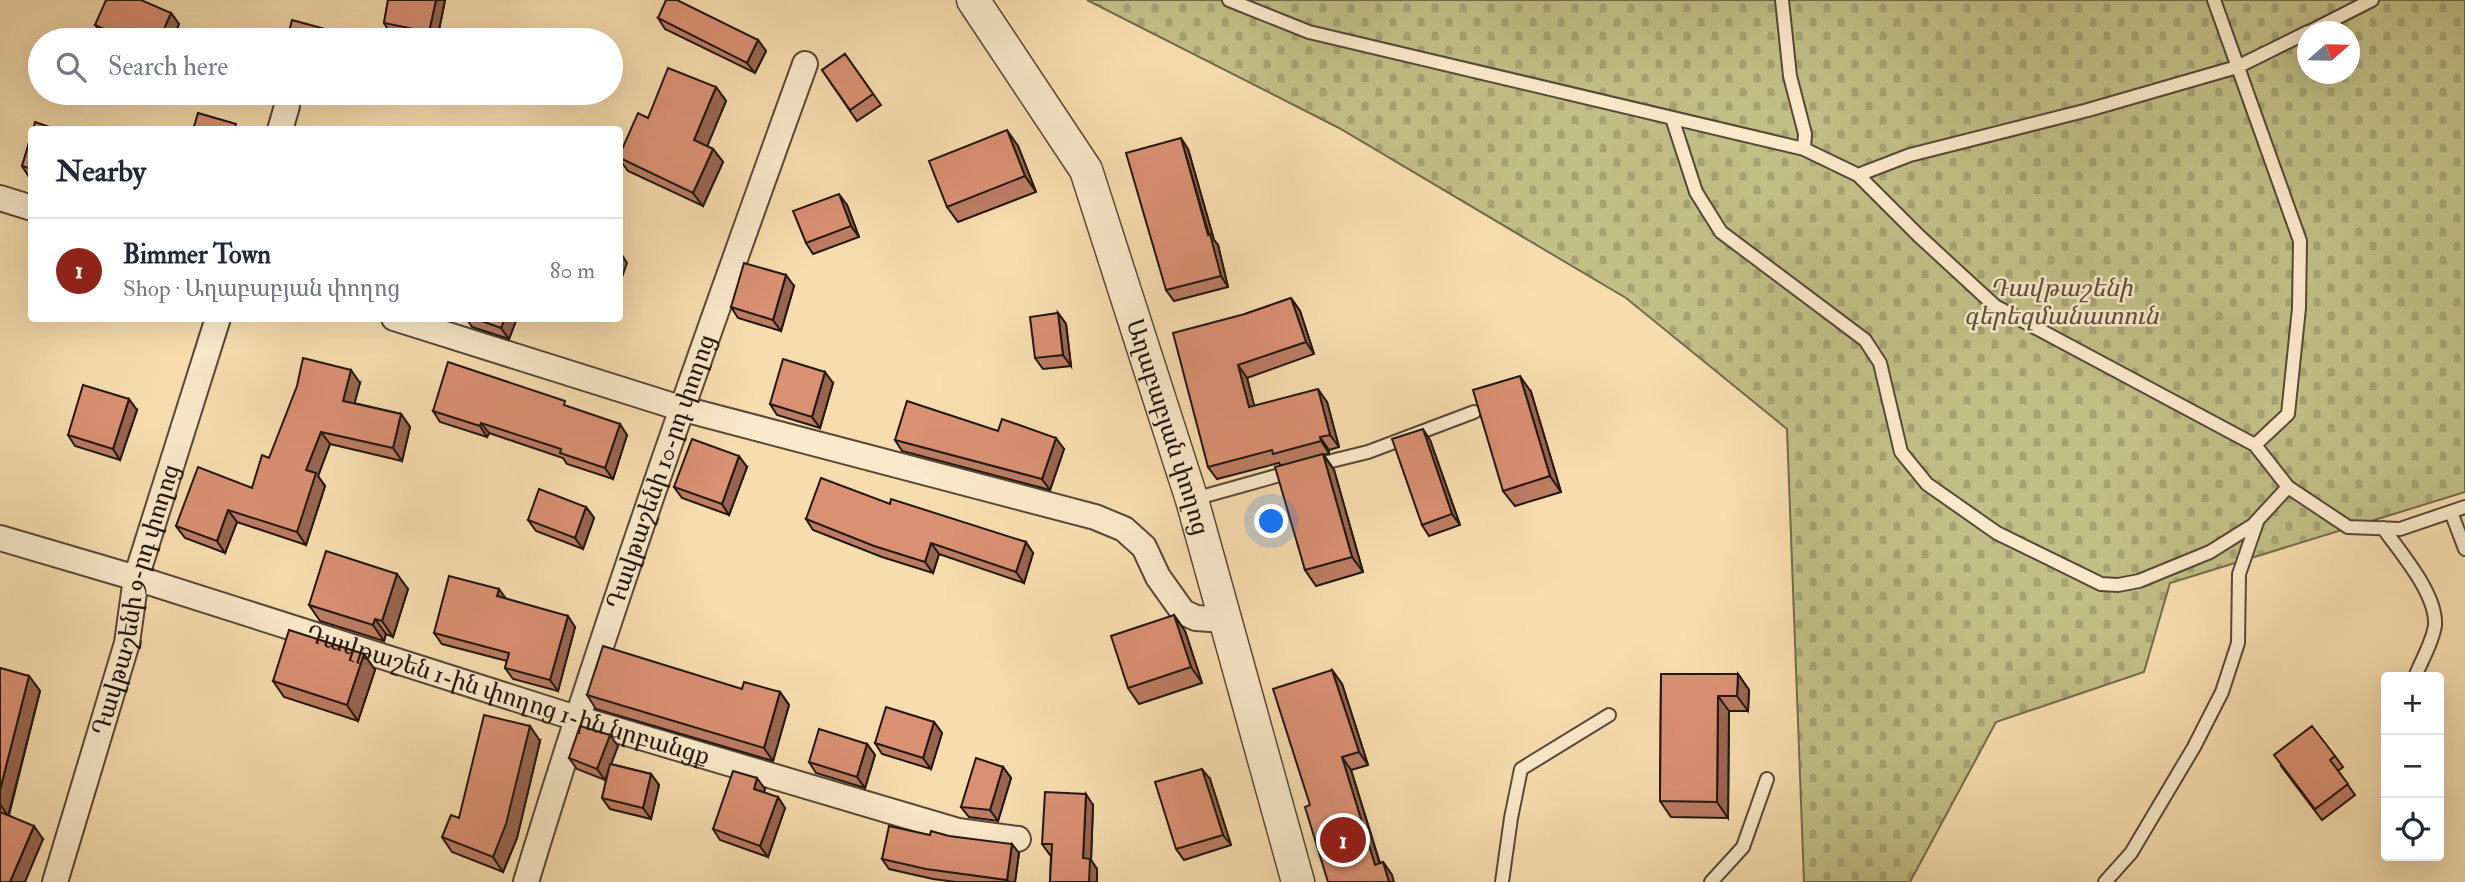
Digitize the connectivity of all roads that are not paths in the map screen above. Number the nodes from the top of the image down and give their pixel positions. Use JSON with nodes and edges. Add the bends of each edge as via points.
{"nodes":[{"id":1,"x":973,"y":0,"type":"edge"},
{"id":2,"x":1229,"y":0,"type":"edge"},
{"id":3,"x":1782,"y":0,"type":"edge"},
{"id":4,"x":2214,"y":0,"type":"edge"},
{"id":5,"x":2372,"y":0,"type":"edge"},
{"id":6,"x":2330,"y":21,"type":"edge"},
{"id":7,"x":2297,"y":37,"type":"edge"},
{"id":8,"x":805,"y":64,"type":"dead end"},
{"id":9,"x":2237,"y":67,"type":"junction"},
{"id":10,"x":1672,"y":118,"type":"junction"},
{"id":11,"x":1804,"y":149,"type":"junction"},
{"id":12,"x":1858,"y":175,"type":"junction"},
{"id":13,"x":0,"y":198,"type":"edge"},
{"id":14,"x":28,"y":207,"type":"edge"},
{"id":15,"x":217,"y":322,"type":"edge"},
{"id":16,"x":407,"y":322,"type":"edge"},
{"id":17,"x":680,"y":408,"type":"junction"},
{"id":18,"x":1474,"y":412,"type":"edge"},
{"id":19,"x":2255,"y":445,"type":"junction"},
{"id":20,"x":2288,"y":488,"type":"junction"},
{"id":21,"x":1192,"y":500,"type":"junction"},
{"id":22,"x":2465,"y":507,"type":"edge"},
{"id":23,"x":2451,"y":512,"type":"junction"},
{"id":24,"x":2257,"y":520,"type":"junction"},
{"id":25,"x":2383,"y":528,"type":"junction"},
{"id":26,"x":0,"y":538,"type":"edge"},
{"id":27,"x":2465,"y":549,"type":"edge"},
{"id":28,"x":136,"y":578,"type":"junction"},
{"id":29,"x":1224,"y":620,"type":"junction"},
{"id":30,"x":2417,"y":672,"type":"edge"},
{"id":31,"x":1609,"y":715,"type":"dead end"},
{"id":32,"x":576,"y":718,"type":"junction"},
{"id":33,"x":1767,"y":779,"type":"dead end"},
{"id":34,"x":1018,"y":839,"type":"dead end"},
{"id":35,"x":56,"y":882,"type":"edge"},
{"id":36,"x":526,"y":882,"type":"edge"},
{"id":37,"x":1298,"y":882,"type":"edge"},
{"id":38,"x":1502,"y":882,"type":"edge"},
{"id":39,"x":1711,"y":882,"type":"edge"},
{"id":40,"x":2105,"y":882,"type":"edge"}],
"edges":[{"from":1,"to":21,"type":"street","name":"Աղաբաբյան փողոց","via":[[1086,170]]},
{"from":2,"to":10,"type":"lane","via":[[1308,32]]},
{"from":3,"to":11,"type":"lane"},
{"from":4,"to":9,"type":"lane"},
{"from":5,"to":6,"type":"lane"},
{"from":7,"to":9,"type":"lane"},
{"from":8,"to":17,"type":"street","name":"Դավթաշենի 10-րդ փողոց"},
{"from":9,"to":12,"type":"lane","via":[[1910,155]]},
{"from":9,"to":19,"type":"lane","via":[[2300,241],[2299,308],[2288,414]]},
{"from":10,"to":11,"type":"lane"},
{"from":10,"to":24,"type":"lane","via":[[1696,192],[1721,232],[1865,340],[1880,363],[1901,452],[1927,484],[1997,533],[2101,584],[2118,585],[2139,582],[2210,552]]},
{"from":11,"to":12,"type":"lane"},
{"from":12,"to":19,"type":"lane","via":[[1995,306]]},
{"from":13,"to":14,"type":"street"},
{"from":15,"to":28,"type":"street","name":"Դավթաշենի 9-րդ փողոց"},
{"from":16,"to":17,"type":"street"},
{"from":17,"to":29,"type":"street","via":[[1096,517],[1124,529],[1144,547],[1183,612]]},
{"from":17,"to":32,"type":"street","name":"Դավթաշենի 10-րդ փողոց"},
{"from":18,"to":21,"type":"lane","via":[[1368,452]]},
{"from":19,"to":20,"type":"lane"},
{"from":20,"to":24,"type":"lane"},
{"from":20,"to":25,"type":"lane","via":[[2348,527]]},
{"from":21,"to":29,"type":"street","name":"Աղաբաբյան փողոց"},
{"from":22,"to":23,"type":"lane"},
{"from":23,"to":25,"type":"lane","via":[[2400,529]]},
{"from":23,"to":27,"type":"lane"},
{"from":24,"to":40,"type":"lane","via":[[2239,574],[2238,643],[2222,692],[2131,853]]},
{"from":25,"to":30,"type":"lane","via":[[2415,572],[2433,608],[2435,625]]},
{"from":26,"to":28,"type":"street","name":"Դավթաշեն 1-ին փողոց 1-ին նրբանցք"},
{"from":28,"to":32,"type":"street","name":"Դավթաշեն 1-ին փողոց 1-ին նրբանցք"},
{"from":28,"to":35,"type":"street","name":"Դավթաշենի 9-րդ փողոց","via":[[127,643]]},
{"from":29,"to":37,"type":"street","name":"Աղաբաբյան փողոց"},
{"from":31,"to":38,"type":"lane","via":[[1521,769]]},
{"from":32,"to":34,"type":"street","name":"Դավթաշեն 1-ին փողոց 1-ին նրբանցք","via":[[958,831]]},
{"from":32,"to":36,"type":"street","name":"Դավթաշենի 10-րդ փողոց"},
{"from":33,"to":39,"type":"lane","via":[[1743,847]]}]}
